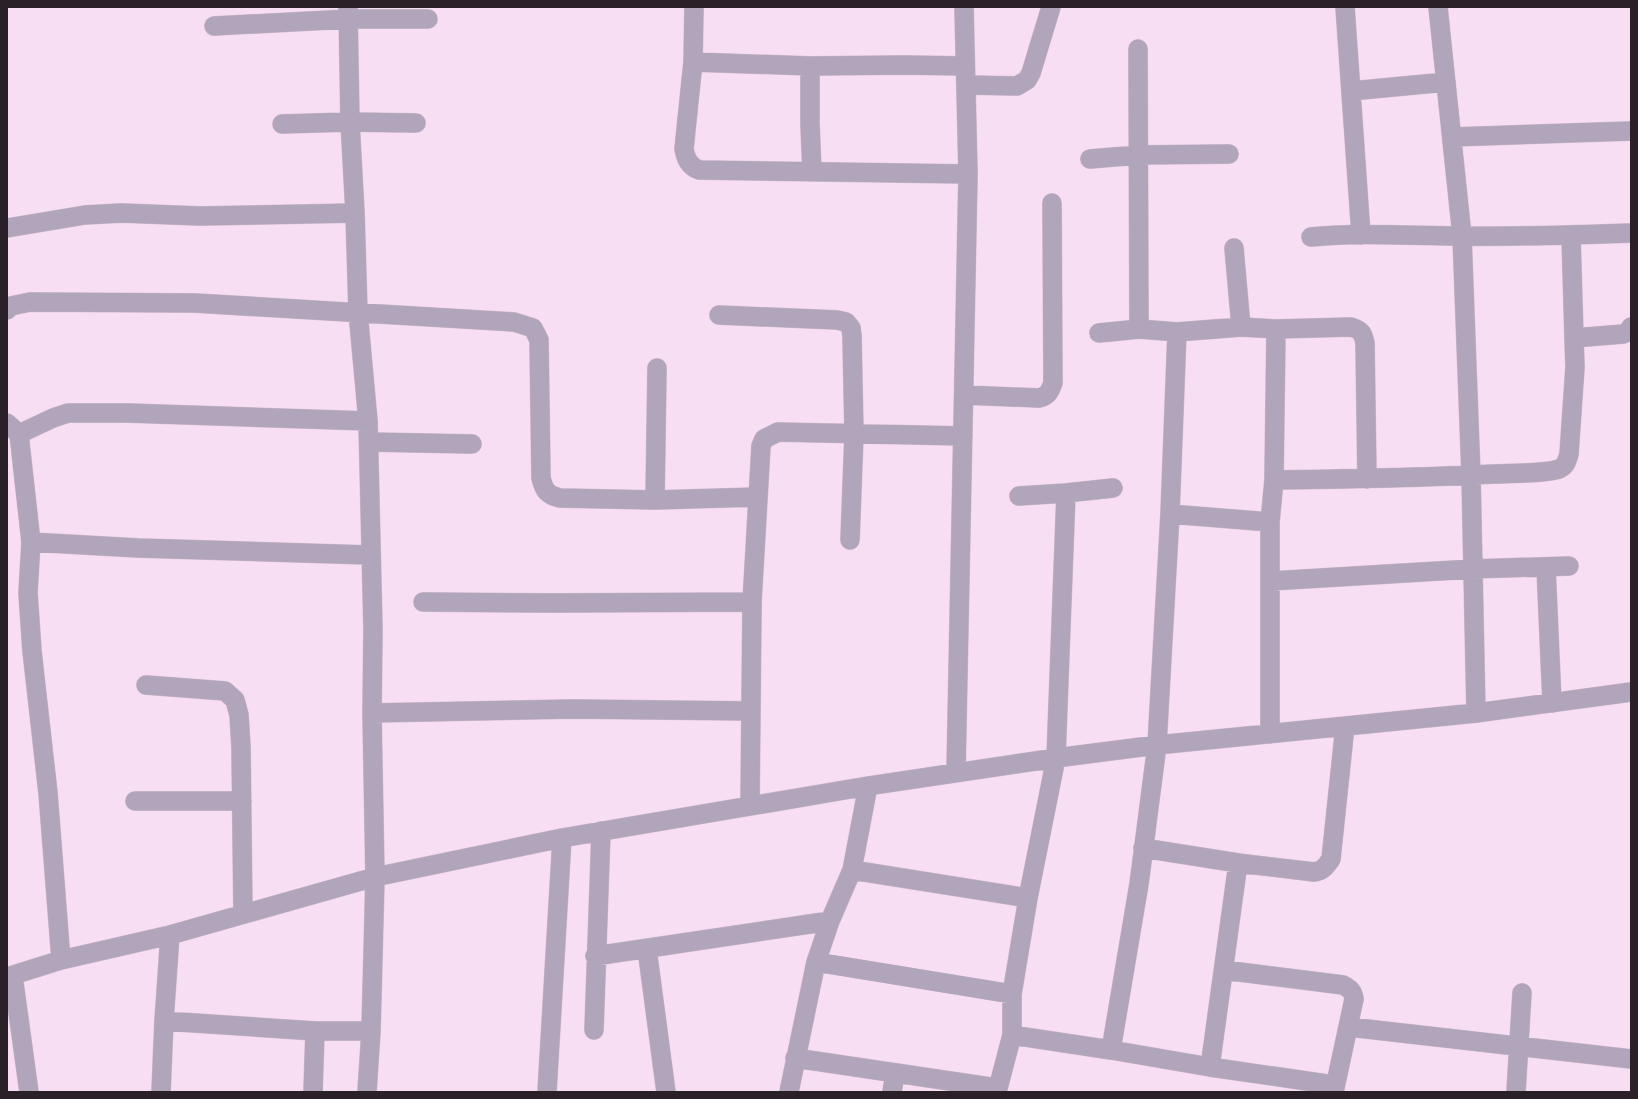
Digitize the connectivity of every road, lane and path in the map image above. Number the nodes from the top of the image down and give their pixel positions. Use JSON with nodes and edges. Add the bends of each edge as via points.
{"nodes":[{"id":1,"x":694,"y":7,"type":"edge"},
{"id":2,"x":964,"y":7,"type":"edge"},
{"id":3,"x":1051,"y":7,"type":"edge"},
{"id":4,"x":1345,"y":7,"type":"edge"},
{"id":5,"x":1438,"y":7,"type":"edge"},
{"id":6,"x":348,"y":13,"type":"edge"},
{"id":7,"x":428,"y":19,"type":"dead end"},
{"id":8,"x":214,"y":26,"type":"dead end"},
{"id":9,"x":1138,"y":49,"type":"dead end"},
{"id":10,"x":693,"y":62,"type":"junction"},
{"id":11,"x":810,"y":66,"type":"junction"},
{"id":12,"x":965,"y":66,"type":"junction"},
{"id":13,"x":1446,"y":82,"type":"junction"},
{"id":14,"x":966,"y":85,"type":"junction"},
{"id":15,"x":1351,"y":91,"type":"junction"},
{"id":16,"x":350,"y":122,"type":"junction"},
{"id":17,"x":416,"y":123,"type":"dead end"},
{"id":18,"x":282,"y":124,"type":"dead end"},
{"id":19,"x":1631,"y":131,"type":"edge"},
{"id":20,"x":1452,"y":137,"type":"junction"},
{"id":21,"x":1229,"y":154,"type":"dead end"},
{"id":22,"x":1138,"y":155,"type":"junction"},
{"id":23,"x":1090,"y":159,"type":"dead end"},
{"id":24,"x":812,"y":172,"type":"junction"},
{"id":25,"x":968,"y":174,"type":"junction"},
{"id":26,"x":1052,"y":203,"type":"dead end"},
{"id":27,"x":355,"y":213,"type":"junction"},
{"id":28,"x":7,"y":228,"type":"edge"},
{"id":29,"x":1631,"y":233,"type":"edge"},
{"id":30,"x":1361,"y":235,"type":"junction"},
{"id":31,"x":1571,"y":235,"type":"junction"},
{"id":32,"x":1462,"y":236,"type":"junction"},
{"id":33,"x":1311,"y":237,"type":"dead end"},
{"id":34,"x":1234,"y":248,"type":"dead end"},
{"id":35,"x":7,"y":310,"type":"edge"},
{"id":36,"x":358,"y":312,"type":"junction"},
{"id":37,"x":719,"y":315,"type":"dead end"},
{"id":38,"x":1241,"y":327,"type":"junction"},
{"id":39,"x":1631,"y":327,"type":"edge"},
{"id":40,"x":1139,"y":329,"type":"junction"},
{"id":41,"x":1276,"y":329,"type":"junction"},
{"id":42,"x":1099,"y":332,"type":"dead end"},
{"id":43,"x":1177,"y":332,"type":"junction"},
{"id":44,"x":1574,"y":338,"type":"junction"},
{"id":45,"x":657,"y":368,"type":"dead end"},
{"id":46,"x":964,"y":395,"type":"junction"},
{"id":47,"x":368,"y":421,"type":"junction"},
{"id":48,"x":13,"y":428,"type":"edge"},
{"id":49,"x":854,"y":434,"type":"junction"},
{"id":50,"x":963,"y":436,"type":"junction"},
{"id":51,"x":369,"y":442,"type":"junction"},
{"id":52,"x":472,"y":444,"type":"dead end"},
{"id":53,"x":1470,"y":475,"type":"junction"},
{"id":54,"x":1367,"y":479,"type":"junction"},
{"id":55,"x":1274,"y":480,"type":"junction"},
{"id":56,"x":1113,"y":488,"type":"dead end"},
{"id":57,"x":1066,"y":493,"type":"junction"},
{"id":58,"x":1019,"y":496,"type":"dead end"},
{"id":59,"x":757,"y":497,"type":"junction"},
{"id":60,"x":655,"y":500,"type":"junction"},
{"id":61,"x":1170,"y":514,"type":"junction"},
{"id":62,"x":1270,"y":522,"type":"junction"},
{"id":63,"x":850,"y":540,"type":"dead end"},
{"id":64,"x":32,"y":542,"type":"junction"},
{"id":65,"x":370,"y":555,"type":"junction"},
{"id":66,"x":1569,"y":566,"type":"dead end"},
{"id":67,"x":1546,"y":567,"type":"junction"},
{"id":68,"x":1472,"y":569,"type":"junction"},
{"id":69,"x":1271,"y":581,"type":"junction"},
{"id":70,"x":423,"y":602,"type":"dead end"},
{"id":71,"x":752,"y":602,"type":"junction"},
{"id":72,"x":146,"y":684,"type":"dead end"},
{"id":73,"x":1631,"y":692,"type":"edge"},
{"id":74,"x":1552,"y":703,"type":"junction"},
{"id":75,"x":751,"y":711,"type":"junction"},
{"id":76,"x":372,"y":713,"type":"junction"},
{"id":77,"x":1476,"y":713,"type":"junction"},
{"id":78,"x":1345,"y":726,"type":"junction"},
{"id":79,"x":1270,"y":734,"type":"junction"},
{"id":80,"x":1157,"y":745,"type":"junction"},
{"id":81,"x":1056,"y":758,"type":"junction"},
{"id":82,"x":956,"y":773,"type":"junction"},
{"id":83,"x":868,"y":786,"type":"junction"},
{"id":84,"x":135,"y":801,"type":"dead end"},
{"id":85,"x":242,"y":801,"type":"junction"},
{"id":86,"x":750,"y":806,"type":"junction"},
{"id":87,"x":601,"y":831,"type":"junction"},
{"id":88,"x":562,"y":838,"type":"junction"},
{"id":89,"x":1143,"y":848,"type":"junction"},
{"id":90,"x":1238,"y":863,"type":"junction"},
{"id":91,"x":852,"y":870,"type":"junction"},
{"id":92,"x":375,"y":877,"type":"junction"},
{"id":93,"x":1028,"y":898,"type":"junction"},
{"id":94,"x":244,"y":914,"type":"junction"},
{"id":95,"x":830,"y":921,"type":"junction"},
{"id":96,"x":170,"y":935,"type":"junction"},
{"id":97,"x":647,"y":949,"type":"junction"},
{"id":98,"x":596,"y":956,"type":"junction"},
{"id":99,"x":61,"y":960,"type":"junction"},
{"id":100,"x":816,"y":962,"type":"junction"},
{"id":101,"x":1224,"y":970,"type":"junction"},
{"id":102,"x":10,"y":976,"type":"edge"},
{"id":103,"x":1522,"y":993,"type":"dead end"},
{"id":104,"x":1012,"y":994,"type":"junction"},
{"id":105,"x":164,"y":1021,"type":"junction"},
{"id":106,"x":1349,"y":1027,"type":"junction"},
{"id":107,"x":594,"y":1030,"type":"dead end"},
{"id":108,"x":315,"y":1031,"type":"junction"},
{"id":109,"x":371,"y":1031,"type":"junction"},
{"id":110,"x":1012,"y":1035,"type":"junction"},
{"id":111,"x":1519,"y":1045,"type":"junction"},
{"id":112,"x":1111,"y":1050,"type":"junction"},
{"id":113,"x":795,"y":1058,"type":"junction"},
{"id":114,"x":1631,"y":1059,"type":"edge"},
{"id":115,"x":1210,"y":1067,"type":"junction"},
{"id":116,"x":895,"y":1073,"type":"junction"},
{"id":117,"x":1334,"y":1089,"type":"edge"},
{"id":118,"x":997,"y":1090,"type":"edge"},
{"id":119,"x":29,"y":1092,"type":"edge"},
{"id":120,"x":162,"y":1092,"type":"edge"},
{"id":121,"x":313,"y":1092,"type":"edge"},
{"id":122,"x":367,"y":1092,"type":"edge"},
{"id":123,"x":547,"y":1092,"type":"edge"},
{"id":124,"x":666,"y":1092,"type":"edge"},
{"id":125,"x":789,"y":1092,"type":"edge"},
{"id":126,"x":892,"y":1092,"type":"edge"},
{"id":127,"x":1516,"y":1092,"type":"edge"}],
"edges":[{"from":1,"to":10,"type":"street"},
{"from":2,"to":12,"type":"street"},
{"from":3,"to":14,"type":"street","via":[[1027,80],[1017,86]]},
{"from":4,"to":15,"type":"street"},
{"from":5,"to":13,"type":"street"},
{"from":6,"to":7,"type":"street"},
{"from":6,"to":8,"type":"street"},
{"from":6,"to":16,"type":"street"},
{"from":9,"to":22,"type":"street"},
{"from":10,"to":11,"type":"street"},
{"from":10,"to":24,"type":"street","via":[[684,149],[685,156],[693,167],[699,170]]},
{"from":11,"to":12,"type":"street"},
{"from":11,"to":24,"type":"street"},
{"from":12,"to":14,"type":"street"},
{"from":13,"to":15,"type":"street"},
{"from":13,"to":20,"type":"street"},
{"from":14,"to":25,"type":"street"},
{"from":15,"to":30,"type":"street"},
{"from":16,"to":17,"type":"street"},
{"from":16,"to":18,"type":"street"},
{"from":16,"to":27,"type":"street"},
{"from":19,"to":20,"type":"street"},
{"from":20,"to":32,"type":"street"},
{"from":21,"to":22,"type":"street"},
{"from":22,"to":23,"type":"street"},
{"from":22,"to":40,"type":"street"},
{"from":24,"to":25,"type":"street"},
{"from":25,"to":46,"type":"street"},
{"from":26,"to":46,"type":"street","via":[[1053,383],[1050,392],[1038,398]]},
{"from":27,"to":28,"type":"street","via":[[200,216],[85,214]]},
{"from":27,"to":36,"type":"street"},
{"from":29,"to":31,"type":"street"},
{"from":30,"to":32,"type":"street"},
{"from":30,"to":33,"type":"street"},
{"from":31,"to":32,"type":"street"},
{"from":31,"to":44,"type":"street"},
{"from":32,"to":53,"type":"street"},
{"from":34,"to":38,"type":"street"},
{"from":35,"to":36,"type":"street","via":[[11,306],[30,302],[195,303]]},
{"from":36,"to":47,"type":"street"},
{"from":36,"to":60,"type":"street","via":[[514,322],[532,328],[539,340],[541,478],[544,489],[551,496],[560,498]]},
{"from":37,"to":49,"type":"street","via":[[846,322],[851,328],[852,336]]},
{"from":38,"to":41,"type":"street"},
{"from":38,"to":43,"type":"street"},
{"from":39,"to":44,"type":"street","via":[[1623,334]]},
{"from":40,"to":42,"type":"street"},
{"from":40,"to":43,"type":"street"},
{"from":41,"to":54,"type":"street","via":[[1351,327],[1359,329],[1363,334]]},
{"from":41,"to":55,"type":"street"},
{"from":43,"to":61,"type":"street"},
{"from":44,"to":53,"type":"street","via":[[1575,368],[1569,454],[1566,464],[1555,470]]},
{"from":45,"to":60,"type":"street"},
{"from":46,"to":50,"type":"street"},
{"from":47,"to":48,"type":"street","via":[[68,413]]},
{"from":47,"to":51,"type":"street"},
{"from":48,"to":64,"type":"street"},
{"from":49,"to":50,"type":"street"},
{"from":49,"to":59,"type":"street","via":[[778,432],[764,439],[761,446]]},
{"from":49,"to":63,"type":"street"},
{"from":50,"to":82,"type":"street"},
{"from":51,"to":52,"type":"street"},
{"from":51,"to":65,"type":"street"},
{"from":53,"to":54,"type":"street"},
{"from":53,"to":68,"type":"street"},
{"from":54,"to":55,"type":"street"},
{"from":55,"to":62,"type":"street"},
{"from":56,"to":57,"type":"street"},
{"from":57,"to":58,"type":"street"},
{"from":57,"to":81,"type":"street"},
{"from":59,"to":60,"type":"street"},
{"from":59,"to":71,"type":"street"},
{"from":61,"to":62,"type":"street"},
{"from":61,"to":80,"type":"street"},
{"from":62,"to":69,"type":"street"},
{"from":64,"to":65,"type":"street"},
{"from":64,"to":99,"type":"street","via":[[28,593],[32,651],[48,793]]},
{"from":65,"to":76,"type":"street","via":[[373,629]]},
{"from":66,"to":67,"type":"street"},
{"from":67,"to":68,"type":"street"},
{"from":67,"to":74,"type":"street"},
{"from":68,"to":69,"type":"street"},
{"from":68,"to":77,"type":"street"},
{"from":69,"to":79,"type":"street"},
{"from":70,"to":71,"type":"street"},
{"from":71,"to":75,"type":"street"},
{"from":72,"to":85,"type":"street","via":[[225,691],[235,700],[239,715]]},
{"from":73,"to":74,"type":"street"},
{"from":74,"to":77,"type":"street"},
{"from":75,"to":76,"type":"street","via":[[573,709]]},
{"from":75,"to":86,"type":"street"},
{"from":76,"to":92,"type":"street"},
{"from":77,"to":78,"type":"street"},
{"from":78,"to":79,"type":"street"},
{"from":78,"to":90,"type":"street","via":[[1331,859],[1326,866],[1314,872]]},
{"from":79,"to":80,"type":"street"},
{"from":80,"to":81,"type":"street"},
{"from":80,"to":89,"type":"street"},
{"from":81,"to":82,"type":"street"},
{"from":81,"to":93,"type":"street"},
{"from":82,"to":83,"type":"street"},
{"from":83,"to":86,"type":"street"},
{"from":83,"to":91,"type":"street"},
{"from":84,"to":85,"type":"street"},
{"from":85,"to":94,"type":"street"},
{"from":86,"to":87,"type":"street"},
{"from":87,"to":88,"type":"street"},
{"from":87,"to":98,"type":"street"},
{"from":88,"to":92,"type":"street"},
{"from":88,"to":123,"type":"street"},
{"from":89,"to":90,"type":"street"},
{"from":89,"to":112,"type":"street"},
{"from":90,"to":101,"type":"street"},
{"from":91,"to":93,"type":"street"},
{"from":91,"to":95,"type":"street"},
{"from":92,"to":94,"type":"street"},
{"from":92,"to":109,"type":"street"},
{"from":93,"to":104,"type":"street"},
{"from":94,"to":96,"type":"street"},
{"from":95,"to":97,"type":"street"},
{"from":95,"to":100,"type":"street"},
{"from":96,"to":99,"type":"street"},
{"from":96,"to":105,"type":"street"},
{"from":97,"to":98,"type":"street"},
{"from":97,"to":124,"type":"street"},
{"from":98,"to":107,"type":"street"},
{"from":99,"to":102,"type":"street"},
{"from":100,"to":104,"type":"street"},
{"from":100,"to":113,"type":"street"},
{"from":101,"to":106,"type":"street","via":[[1343,985],[1354,994]]},
{"from":101,"to":115,"type":"street"},
{"from":102,"to":119,"type":"street"},
{"from":103,"to":111,"type":"street"},
{"from":104,"to":110,"type":"street"},
{"from":105,"to":108,"type":"street"},
{"from":105,"to":120,"type":"street"},
{"from":106,"to":111,"type":"street"},
{"from":106,"to":117,"type":"street"},
{"from":108,"to":109,"type":"street"},
{"from":108,"to":121,"type":"street"},
{"from":109,"to":122,"type":"street"},
{"from":110,"to":112,"type":"street"},
{"from":110,"to":118,"type":"street"},
{"from":111,"to":114,"type":"street"},
{"from":111,"to":127,"type":"street"},
{"from":112,"to":115,"type":"street"},
{"from":113,"to":116,"type":"street"},
{"from":113,"to":125,"type":"street"},
{"from":115,"to":117,"type":"street"},
{"from":116,"to":118,"type":"street"},
{"from":116,"to":126,"type":"street"}]}
